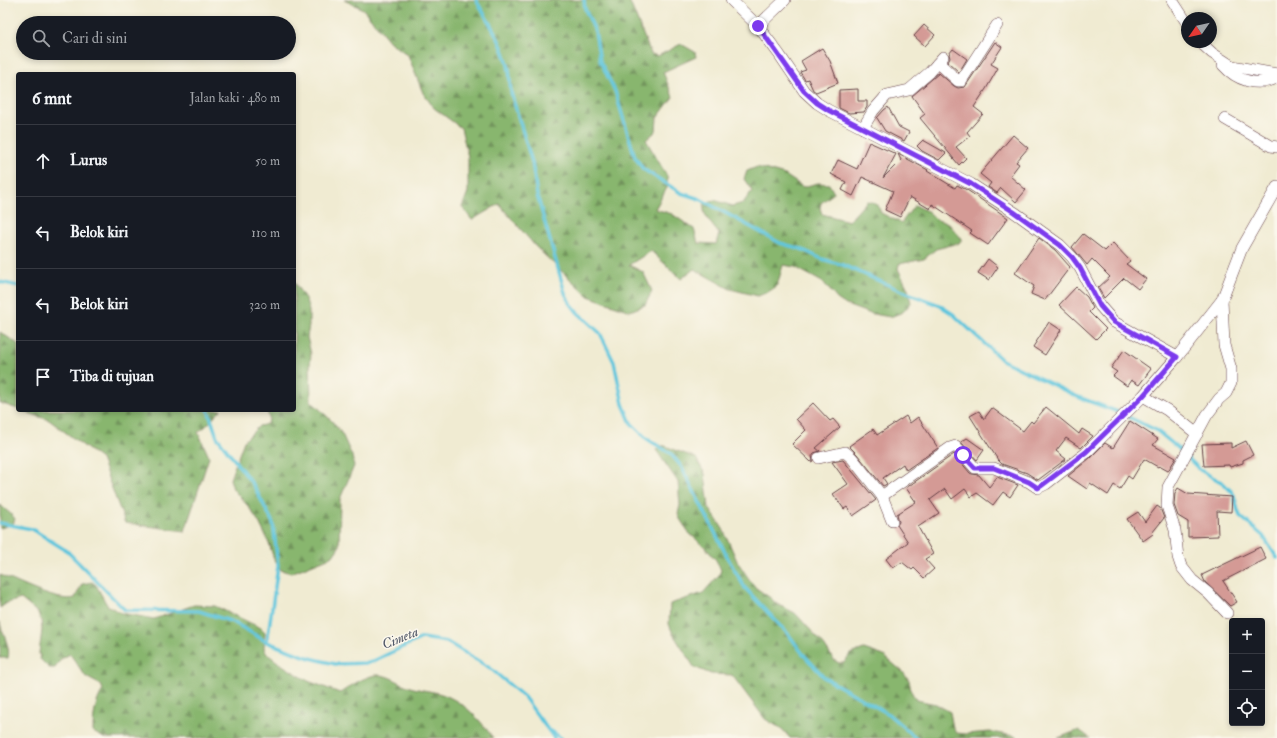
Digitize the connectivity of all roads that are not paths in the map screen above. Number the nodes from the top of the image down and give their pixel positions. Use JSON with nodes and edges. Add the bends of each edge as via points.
{"nodes":[{"id":1,"x":732,"y":0,"type":"edge"},
{"id":2,"x":785,"y":0,"type":"edge"},
{"id":3,"x":1172,"y":0,"type":"edge"},
{"id":4,"x":1181,"y":14,"type":"edge"},
{"id":5,"x":997,"y":25,"type":"dead end"},
{"id":6,"x":758,"y":26,"type":"junction"},
{"id":7,"x":1207,"y":48,"type":"edge"},
{"id":8,"x":1212,"y":53,"type":"junction"},
{"id":9,"x":1277,"y":74,"type":"edge"},
{"id":10,"x":1277,"y":78,"type":"edge"},
{"id":11,"x":1225,"y":119,"type":"dead end"},
{"id":12,"x":863,"y":128,"type":"junction"},
{"id":13,"x":1277,"y":147,"type":"edge"},
{"id":14,"x":1277,"y":187,"type":"edge"},
{"id":15,"x":1222,"y":300,"type":"junction"},
{"id":16,"x":1177,"y":357,"type":"junction"},
{"id":17,"x":1143,"y":396,"type":"junction"},
{"id":18,"x":1197,"y":434,"type":"junction"},
{"id":19,"x":819,"y":458,"type":"dead end"},
{"id":20,"x":882,"y":496,"type":"junction"},
{"id":21,"x":892,"y":521,"type":"dead end"},
{"id":22,"x":1227,"y":612,"type":"dead end"}],
"edges":[{"from":1,"to":6,"type":"street"},
{"from":2,"to":6,"type":"street"},
{"from":3,"to":4,"type":"street"},
{"from":5,"to":12,"type":"street","via":[[961,81],[941,65],[940,61],[909,90],[887,95]]},
{"from":6,"to":12,"type":"street","via":[[804,91],[828,110]]},
{"from":7,"to":8,"type":"street"},
{"from":8,"to":9,"type":"street","via":[[1232,66]]},
{"from":8,"to":10,"type":"street","via":[[1225,68],[1246,81],[1264,82]]},
{"from":11,"to":13,"type":"street"},
{"from":12,"to":16,"type":"street","via":[[971,184],[1060,245],[1080,268],[1100,306],[1114,322]]},
{"from":14,"to":15,"type":"street","via":[[1242,248]]},
{"from":15,"to":16,"type":"street"},
{"from":15,"to":18,"type":"street","via":[[1224,345],[1231,369],[1231,383],[1207,415]]},
{"from":16,"to":17,"type":"street"},
{"from":17,"to":18,"type":"street","via":[[1167,410]]},
{"from":17,"to":20,"type":"street","via":[[1086,452],[1038,488],[994,468],[975,468],[956,446],[944,451]]},
{"from":18,"to":22,"type":"street","via":[[1168,487],[1167,506],[1175,530],[1181,566],[1192,580]]},
{"from":19,"to":20,"type":"street","via":[[845,452]]},
{"from":20,"to":21,"type":"street"}]}
